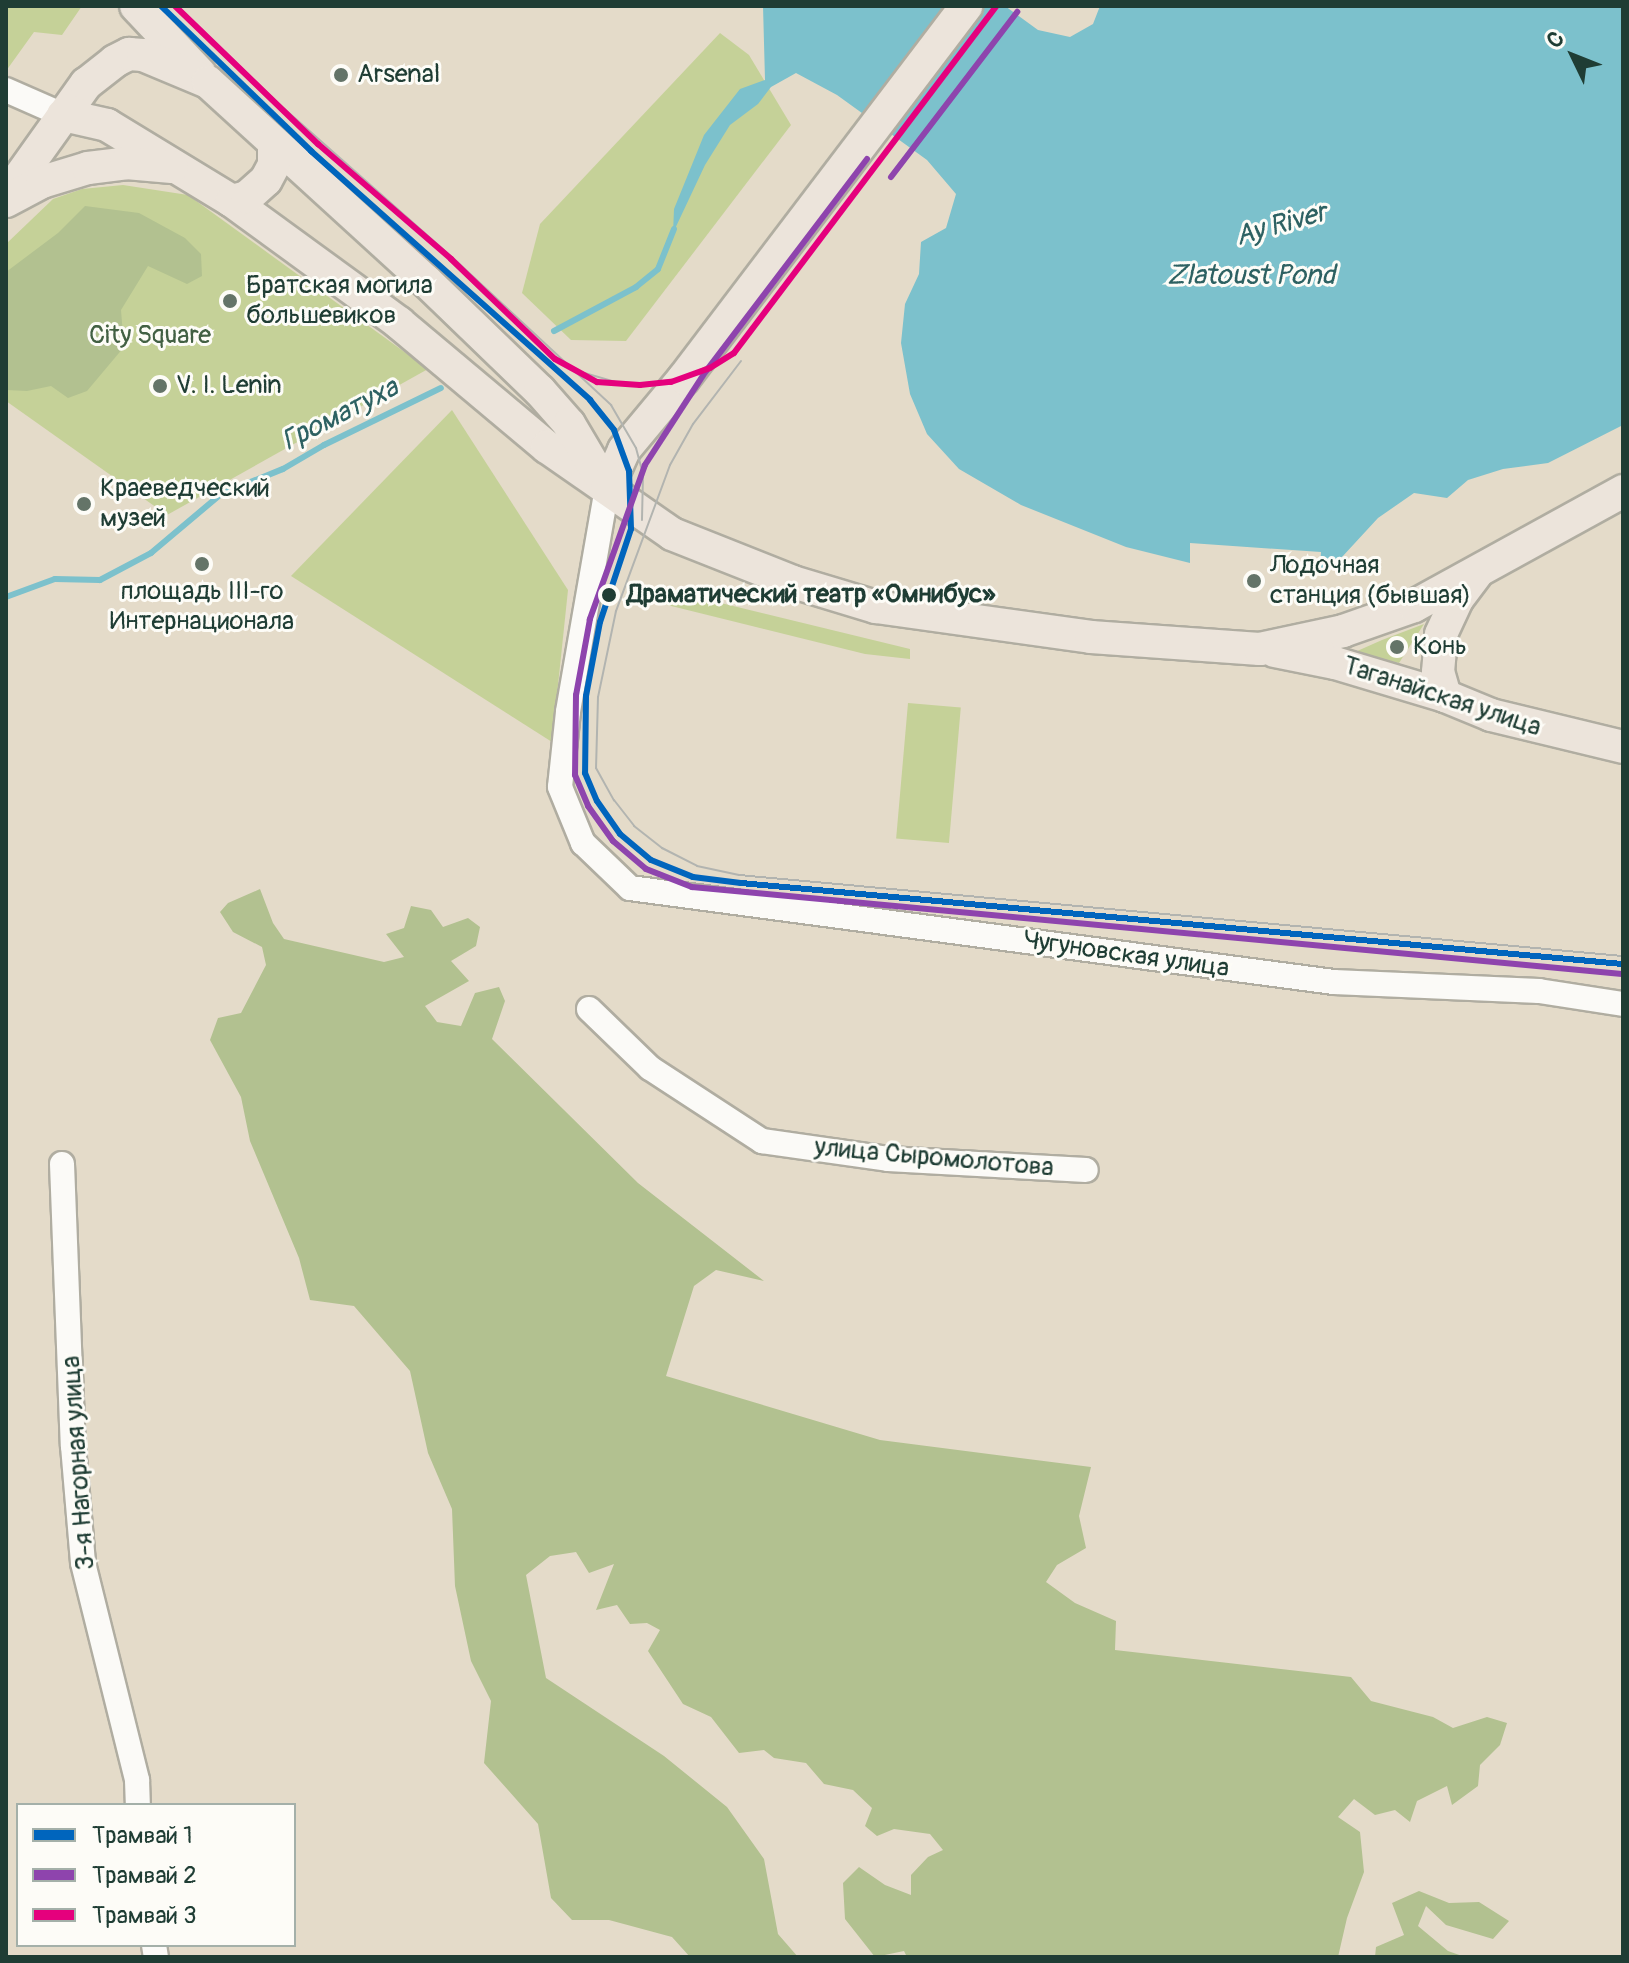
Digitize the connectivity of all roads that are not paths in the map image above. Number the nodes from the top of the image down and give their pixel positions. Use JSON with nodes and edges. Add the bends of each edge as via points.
{"nodes":[{"id":1,"x":136,"y":6,"type":"edge"},
{"id":2,"x":966,"y":6,"type":"edge"},
{"id":3,"x":208,"y":82,"type":"junction"},
{"id":4,"x":86,"y":84,"type":"junction"},
{"id":5,"x":6,"y":90,"type":"edge"},
{"id":6,"x":63,"y":115,"type":"junction"},
{"id":7,"x":107,"y":125,"type":"junction"},
{"id":8,"x":274,"y":144,"type":"junction"},
{"id":9,"x":175,"y":167,"type":"junction"},
{"id":10,"x":6,"y":198,"type":"edge"},
{"id":11,"x":232,"y":201,"type":"junction"},
{"id":12,"x":607,"y":488,"type":"junction"},
{"id":13,"x":1623,"y":491,"type":"edge"},
{"id":14,"x":1478,"y":570,"type":"junction"},
{"id":15,"x":1260,"y":649,"type":"junction"},
{"id":16,"x":1445,"y":696,"type":"junction"},
{"id":17,"x":1623,"y":747,"type":"edge"},
{"id":18,"x":1623,"y":1004,"type":"edge"},
{"id":19,"x":589,"y":1009,"type":"dead end"},
{"id":20,"x":62,"y":1164,"type":"dead end"},
{"id":21,"x":1086,"y":1170,"type":"dead end"},
{"id":22,"x":138,"y":1803,"type":"edge"}],
"edges":[{"from":1,"to":3,"type":"main road"},
{"from":2,"to":12,"type":"main road","via":[[624,450]]},
{"from":3,"to":4,"type":"main road","via":[[129,54]]},
{"from":3,"to":8,"type":"main road"},
{"from":4,"to":6,"type":"main road"},
{"from":4,"to":7,"type":"main road"},
{"from":5,"to":6,"type":"street"},
{"from":6,"to":7,"type":"main road"},
{"from":6,"to":10,"type":"main road"},
{"from":7,"to":9,"type":"main road"},
{"from":8,"to":11,"type":"main road","via":[[274,165],[266,180],[247,197]]},
{"from":8,"to":12,"type":"main road","via":[[540,391],[569,424]]},
{"from":9,"to":10,"type":"main road","via":[[126,163],[88,168]]},
{"from":9,"to":11,"type":"main road"},
{"from":11,"to":12,"type":"main road","via":[[363,296],[547,447]]},
{"from":12,"to":15,"type":"main road","via":[[672,534],[793,582],[876,607],[1091,637]]},
{"from":12,"to":18,"type":"street","name":"Чугуновская улица","via":[[560,787],[583,843],[630,888],[1334,982],[1539,991]]},
{"from":13,"to":14,"type":"main road"},
{"from":14,"to":15,"type":"main road","via":[[1414,606],[1343,631]]},
{"from":14,"to":16,"type":"main road","via":[[1441,634],[1438,672]]},
{"from":15,"to":16,"type":"main road","name":"Таганайская улица","via":[[1335,663]]},
{"from":16,"to":17,"type":"main road","name":"Таганайская улица","via":[[1506,719]]},
{"from":19,"to":21,"type":"street","name":"улица Сыромолотова","via":[[650,1068],[762,1141],[888,1159]]},
{"from":20,"to":22,"type":"street","name":"3-я Нагорная улица","via":[[83,1563],[137,1780]]}]}
